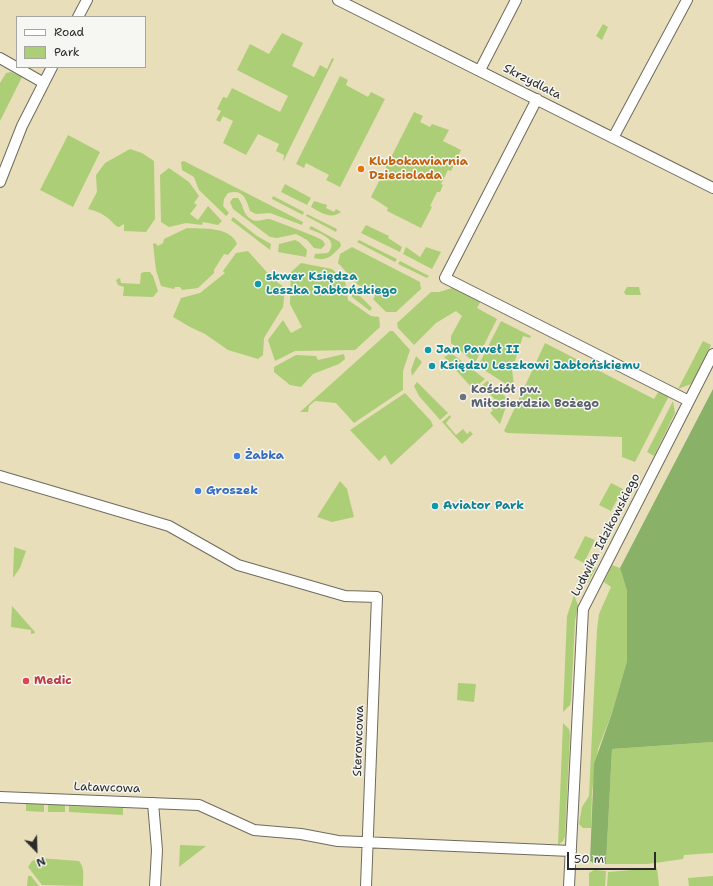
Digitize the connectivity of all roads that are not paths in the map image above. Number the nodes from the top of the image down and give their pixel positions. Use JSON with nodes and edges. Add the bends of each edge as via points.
{"nodes":[{"id":1,"x":87,"y":0,"type":"edge"},
{"id":2,"x":338,"y":0,"type":"edge"},
{"id":3,"x":516,"y":0,"type":"edge"},
{"id":4,"x":687,"y":0,"type":"edge"},
{"id":5,"x":79,"y":16,"type":"edge"},
{"id":6,"x":0,"y":58,"type":"edge"},
{"id":7,"x":16,"y":67,"type":"edge"},
{"id":8,"x":18,"y":68,"type":"edge"},
{"id":9,"x":52,"y":68,"type":"edge"},
{"id":10,"x":480,"y":70,"type":"junction"},
{"id":11,"x":44,"y":83,"type":"junction"},
{"id":12,"x":537,"y":99,"type":"junction"},
{"id":13,"x":613,"y":138,"type":"junction"},
{"id":14,"x":0,"y":182,"type":"edge"},
{"id":15,"x":713,"y":188,"type":"edge"},
{"id":16,"x":713,"y":354,"type":"edge"},
{"id":17,"x":689,"y":401,"type":"junction"},
{"id":18,"x":0,"y":476,"type":"edge"},
{"id":19,"x":0,"y":797,"type":"edge"},
{"id":20,"x":153,"y":803,"type":"junction"},
{"id":21,"x":368,"y":842,"type":"junction"},
{"id":22,"x":570,"y":851,"type":"junction"},
{"id":23,"x":155,"y":886,"type":"edge"},
{"id":24,"x":366,"y":886,"type":"edge"},
{"id":25,"x":569,"y":886,"type":"edge"}],
"edges":[{"from":1,"to":5,"type":"street"},
{"from":2,"to":10,"type":"street","name":"Skrzydlata"},
{"from":3,"to":10,"type":"street"},
{"from":4,"to":13,"type":"street"},
{"from":6,"to":7,"type":"street"},
{"from":8,"to":11,"type":"street"},
{"from":9,"to":11,"type":"street"},
{"from":10,"to":12,"type":"street","name":"Skrzydlata"},
{"from":11,"to":14,"type":"street","via":[[12,148]]},
{"from":12,"to":13,"type":"street","name":"Skrzydlata"},
{"from":12,"to":17,"type":"street","via":[[445,278]]},
{"from":13,"to":15,"type":"street","name":"Skrzydlata"},
{"from":16,"to":17,"type":"street","name":"Ludwika Idzikowskiego"},
{"from":17,"to":22,"type":"street","name":"Ludwika Idzikowskiego","via":[[583,609]]},
{"from":18,"to":21,"type":"street","name":"Sterowcowa","via":[[169,526],[238,565],[345,596],[377,597]]},
{"from":19,"to":20,"type":"street","name":"Latawcowa"},
{"from":20,"to":21,"type":"street","via":[[199,805],[254,830],[301,834],[338,841]]},
{"from":20,"to":23,"type":"street","name":"Latawcowa","via":[[157,850]]},
{"from":21,"to":22,"type":"street"},
{"from":21,"to":24,"type":"street","name":"Sterowcowa"},
{"from":22,"to":25,"type":"street","name":"Ludwika Idzikowskiego"}]}
